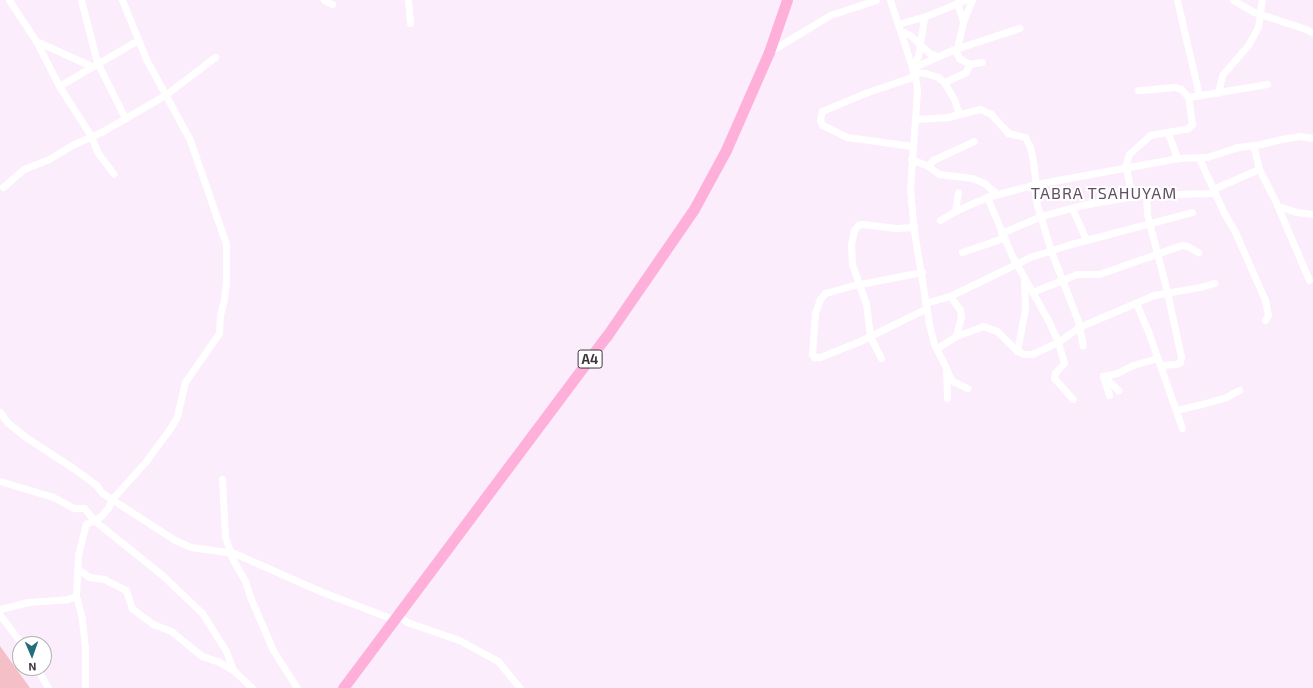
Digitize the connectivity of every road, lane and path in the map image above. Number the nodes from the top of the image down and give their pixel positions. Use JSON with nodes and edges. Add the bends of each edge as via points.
{"nodes":[{"id":1,"x":9,"y":0,"type":"edge"},
{"id":2,"x":81,"y":0,"type":"edge"},
{"id":3,"x":122,"y":0,"type":"edge"},
{"id":4,"x":324,"y":0,"type":"edge"},
{"id":5,"x":408,"y":0,"type":"edge"},
{"id":6,"x":787,"y":0,"type":"edge"},
{"id":7,"x":876,"y":0,"type":"edge"},
{"id":8,"x":890,"y":0,"type":"edge"},
{"id":9,"x":965,"y":0,"type":"edge"},
{"id":10,"x":972,"y":0,"type":"edge"},
{"id":11,"x":1177,"y":0,"type":"edge"},
{"id":12,"x":1232,"y":0,"type":"edge"},
{"id":13,"x":1262,"y":0,"type":"edge"},
{"id":14,"x":957,"y":3,"type":"junction"},
{"id":15,"x":332,"y":4,"type":"dead end"},
{"id":16,"x":1261,"y":14,"type":"junction"},
{"id":17,"x":924,"y":17,"type":"junction"},
{"id":18,"x":963,"y":22,"type":"junction"},
{"id":19,"x":410,"y":23,"type":"dead end"},
{"id":20,"x":899,"y":27,"type":"junction"},
{"id":21,"x":1019,"y":28,"type":"dead end"},
{"id":22,"x":1313,"y":33,"type":"edge"},
{"id":23,"x":138,"y":40,"type":"junction"},
{"id":24,"x":36,"y":41,"type":"junction"},
{"id":25,"x":920,"y":46,"type":"junction"},
{"id":26,"x":956,"y":49,"type":"junction"},
{"id":27,"x":769,"y":52,"type":"junction"},
{"id":28,"x":937,"y":56,"type":"junction"},
{"id":29,"x":215,"y":58,"type":"dead end"},
{"id":30,"x":982,"y":62,"type":"dead end"},
{"id":31,"x":94,"y":64,"type":"junction"},
{"id":32,"x":969,"y":64,"type":"junction"},
{"id":33,"x":913,"y":72,"type":"junction"},
{"id":34,"x":944,"y":82,"type":"junction"},
{"id":35,"x":1267,"y":84,"type":"dead end"},
{"id":36,"x":59,"y":86,"type":"junction"},
{"id":37,"x":1138,"y":90,"type":"dead end"},
{"id":38,"x":1218,"y":93,"type":"junction"},
{"id":39,"x":165,"y":95,"type":"junction"},
{"id":40,"x":1199,"y":95,"type":"junction"},
{"id":41,"x":1188,"y":97,"type":"junction"},
{"id":42,"x":958,"y":114,"type":"junction"},
{"id":43,"x":125,"y":118,"type":"junction"},
{"id":44,"x":915,"y":119,"type":"junction"},
{"id":45,"x":1168,"y":133,"type":"junction"},
{"id":46,"x":91,"y":136,"type":"junction"},
{"id":47,"x":1313,"y":138,"type":"edge"},
{"id":48,"x":974,"y":141,"type":"dead end"},
{"id":49,"x":1253,"y":145,"type":"junction"},
{"id":50,"x":912,"y":146,"type":"junction"},
{"id":51,"x":1176,"y":158,"type":"junction"},
{"id":52,"x":1199,"y":158,"type":"junction"},
{"id":53,"x":911,"y":159,"type":"junction"},
{"id":54,"x":928,"y":166,"type":"junction"},
{"id":55,"x":1126,"y":167,"type":"junction"},
{"id":56,"x":1259,"y":169,"type":"junction"},
{"id":57,"x":114,"y":174,"type":"dead end"},
{"id":58,"x":1036,"y":184,"type":"junction"},
{"id":59,"x":3,"y":187,"type":"dead end"},
{"id":60,"x":1214,"y":191,"type":"junction"},
{"id":61,"x":958,"y":192,"type":"dead end"},
{"id":62,"x":997,"y":194,"type":"junction"},
{"id":63,"x":1146,"y":194,"type":"junction"},
{"id":64,"x":987,"y":197,"type":"junction"},
{"id":65,"x":1132,"y":197,"type":"junction"},
{"id":66,"x":1278,"y":206,"type":"junction"},
{"id":67,"x":1072,"y":208,"type":"junction"},
{"id":68,"x":955,"y":211,"type":"junction"},
{"id":69,"x":1192,"y":212,"type":"dead end"},
{"id":70,"x":1313,"y":214,"type":"edge"},
{"id":71,"x":1041,"y":216,"type":"junction"},
{"id":72,"x":940,"y":220,"type":"dead end"},
{"id":73,"x":1150,"y":222,"type":"junction"},
{"id":74,"x":914,"y":227,"type":"junction"},
{"id":75,"x":1002,"y":235,"type":"junction"},
{"id":76,"x":1086,"y":240,"type":"junction"},
{"id":77,"x":1051,"y":250,"type":"junction"},
{"id":78,"x":962,"y":252,"type":"dead end"},
{"id":79,"x":1198,"y":252,"type":"dead end"},
{"id":80,"x":1156,"y":253,"type":"junction"},
{"id":81,"x":1015,"y":263,"type":"junction"},
{"id":82,"x":922,"y":272,"type":"junction"},
{"id":83,"x":1062,"y":279,"type":"junction"},
{"id":84,"x":1309,"y":280,"type":"dead end"},
{"id":85,"x":1024,"y":281,"type":"junction"},
{"id":86,"x":1214,"y":282,"type":"dead end"},
{"id":87,"x":860,"y":285,"type":"junction"},
{"id":88,"x":1032,"y":292,"type":"junction"},
{"id":89,"x":1167,"y":292,"type":"junction"},
{"id":90,"x":950,"y":296,"type":"junction"},
{"id":91,"x":1136,"y":303,"type":"junction"},
{"id":92,"x":925,"y":306,"type":"junction"},
{"id":93,"x":1265,"y":320,"type":"dead end"},
{"id":94,"x":1079,"y":327,"type":"junction"},
{"id":95,"x":870,"y":336,"type":"junction"},
{"id":96,"x":956,"y":336,"type":"junction"},
{"id":97,"x":1058,"y":342,"type":"junction"},
{"id":98,"x":1083,"y":346,"type":"dead end"},
{"id":99,"x":937,"y":348,"type":"junction"},
{"id":100,"x":1017,"y":351,"type":"junction"},
{"id":101,"x":881,"y":358,"type":"dead end"},
{"id":102,"x":1159,"y":362,"type":"junction"},
{"id":103,"x":946,"y":368,"type":"junction"},
{"id":104,"x":1103,"y":376,"type":"junction"},
{"id":105,"x":967,"y":388,"type":"dead end"},
{"id":106,"x":1118,"y":390,"type":"dead end"},
{"id":107,"x":1238,"y":390,"type":"dead end"},
{"id":108,"x":1109,"y":395,"type":"dead end"},
{"id":109,"x":947,"y":398,"type":"dead end"},
{"id":110,"x":1073,"y":399,"type":"dead end"},
{"id":111,"x":1176,"y":410,"type":"junction"},
{"id":112,"x":0,"y":412,"type":"edge"},
{"id":113,"x":1182,"y":428,"type":"dead end"},
{"id":114,"x":222,"y":480,"type":"dead end"},
{"id":115,"x":0,"y":481,"type":"edge"},
{"id":116,"x":112,"y":499,"type":"junction"},
{"id":117,"x":95,"y":521,"type":"junction"},
{"id":118,"x":232,"y":552,"type":"junction"},
{"id":119,"x":77,"y":568,"type":"junction"},
{"id":120,"x":76,"y":596,"type":"junction"},
{"id":121,"x":0,"y":609,"type":"edge"},
{"id":122,"x":0,"y":615,"type":"edge"},
{"id":123,"x":397,"y":617,"type":"junction"},
{"id":124,"x":16,"y":636,"type":"edge"},
{"id":125,"x":233,"y":670,"type":"junction"},
{"id":126,"x":42,"y":676,"type":"edge"},
{"id":127,"x":48,"y":688,"type":"edge"},
{"id":128,"x":85,"y":688,"type":"edge"},
{"id":129,"x":252,"y":688,"type":"edge"},
{"id":130,"x":297,"y":688,"type":"edge"},
{"id":131,"x":343,"y":688,"type":"edge"},
{"id":132,"x":520,"y":688,"type":"edge"}],
"edges":[{"from":1,"to":24,"type":"street"},
{"from":2,"to":31,"type":"street"},
{"from":3,"to":23,"type":"street"},
{"from":4,"to":15,"type":"street"},
{"from":5,"to":19,"type":"street"},
{"from":6,"to":27,"type":"highway","number":"A4"},
{"from":7,"to":27,"type":"street","via":[[830,15]]},
{"from":8,"to":20,"type":"street"},
{"from":9,"to":14,"type":"street"},
{"from":10,"to":18,"type":"street"},
{"from":11,"to":40,"type":"street"},
{"from":12,"to":16,"type":"street"},
{"from":13,"to":16,"type":"street"},
{"from":14,"to":17,"type":"street"},
{"from":14,"to":18,"type":"street"},
{"from":16,"to":22,"type":"street"},
{"from":16,"to":38,"type":"street","via":[[1258,27],[1248,45],[1222,75]]},
{"from":17,"to":20,"type":"street"},
{"from":17,"to":25,"type":"street"},
{"from":18,"to":26,"type":"street"},
{"from":20,"to":25,"type":"street"},
{"from":20,"to":33,"type":"street"},
{"from":21,"to":26,"type":"street"},
{"from":23,"to":31,"type":"street"},
{"from":23,"to":39,"type":"street"},
{"from":24,"to":31,"type":"street"},
{"from":24,"to":36,"type":"street"},
{"from":25,"to":28,"type":"street"},
{"from":25,"to":33,"type":"street"},
{"from":26,"to":28,"type":"street"},
{"from":26,"to":32,"type":"street","via":[[959,58]]},
{"from":27,"to":123,"type":"highway","number":"A4","via":[[726,150],[694,209],[606,337]]},
{"from":28,"to":33,"type":"street"},
{"from":29,"to":39,"type":"street"},
{"from":30,"to":32,"type":"street"},
{"from":31,"to":36,"type":"street"},
{"from":31,"to":43,"type":"street"},
{"from":32,"to":34,"type":"street","via":[[966,72]]},
{"from":33,"to":34,"type":"street","via":[[926,73]]},
{"from":33,"to":44,"type":"street","via":[[917,91]]},
{"from":33,"to":50,"type":"street","via":[[822,111],[820,119],[822,125],[847,137]]},
{"from":34,"to":42,"type":"street","via":[[954,99]]},
{"from":35,"to":38,"type":"street"},
{"from":36,"to":46,"type":"street"},
{"from":37,"to":41,"type":"street","via":[[1175,87],[1181,89]]},
{"from":38,"to":40,"type":"street"},
{"from":39,"to":43,"type":"street"},
{"from":39,"to":116,"type":"street","via":[[190,140],[226,244],[224,299],[220,311],[219,333],[185,382],[178,416],[146,461]]},
{"from":40,"to":41,"type":"street"},
{"from":41,"to":45,"type":"street","via":[[1192,124],[1188,128]]},
{"from":42,"to":44,"type":"street"},
{"from":42,"to":58,"type":"street","via":[[980,109],[991,114],[1008,133],[1025,137],[1030,147]]},
{"from":43,"to":46,"type":"street"},
{"from":44,"to":50,"type":"street"},
{"from":45,"to":51,"type":"street"},
{"from":45,"to":55,"type":"street","via":[[1150,135],[1145,139],[1129,154]]},
{"from":46,"to":57,"type":"street","via":[[108,170]]},
{"from":46,"to":59,"type":"street","via":[[24,169]]},
{"from":47,"to":49,"type":"street","via":[[1298,136]]},
{"from":48,"to":54,"type":"street","via":[[933,160]]},
{"from":49,"to":52,"type":"street"},
{"from":49,"to":56,"type":"street"},
{"from":50,"to":53,"type":"street"},
{"from":51,"to":52,"type":"street"},
{"from":51,"to":55,"type":"street"},
{"from":52,"to":60,"type":"street"},
{"from":53,"to":54,"type":"street"},
{"from":53,"to":74,"type":"street","via":[[910,188]]},
{"from":54,"to":62,"type":"street","via":[[939,174],[972,178],[984,183]]},
{"from":55,"to":58,"type":"street"},
{"from":55,"to":65,"type":"street"},
{"from":56,"to":60,"type":"street"},
{"from":56,"to":66,"type":"street"},
{"from":58,"to":62,"type":"street"},
{"from":58,"to":71,"type":"street","via":[[1034,194]]},
{"from":60,"to":63,"type":"street"},
{"from":60,"to":93,"type":"street","via":[[1265,300],[1268,315]]},
{"from":61,"to":68,"type":"street"},
{"from":62,"to":64,"type":"street"},
{"from":63,"to":65,"type":"street"},
{"from":63,"to":73,"type":"street"},
{"from":64,"to":68,"type":"street"},
{"from":64,"to":75,"type":"street"},
{"from":65,"to":67,"type":"street"},
{"from":66,"to":70,"type":"street"},
{"from":66,"to":84,"type":"street"},
{"from":67,"to":71,"type":"street"},
{"from":67,"to":76,"type":"street"},
{"from":68,"to":72,"type":"street"},
{"from":69,"to":73,"type":"street"},
{"from":71,"to":75,"type":"street"},
{"from":71,"to":77,"type":"street"},
{"from":73,"to":76,"type":"street"},
{"from":73,"to":80,"type":"street"},
{"from":74,"to":82,"type":"street"},
{"from":74,"to":87,"type":"street","via":[[858,225],[854,230],[851,244],[852,264]]},
{"from":75,"to":78,"type":"street"},
{"from":75,"to":81,"type":"street"},
{"from":76,"to":77,"type":"street"},
{"from":77,"to":81,"type":"street"},
{"from":77,"to":83,"type":"street"},
{"from":79,"to":80,"type":"street","via":[[1182,245]]},
{"from":80,"to":83,"type":"street","via":[[1099,274],[1077,274]]},
{"from":80,"to":89,"type":"street"},
{"from":81,"to":85,"type":"street"},
{"from":81,"to":90,"type":"street"},
{"from":82,"to":87,"type":"street"},
{"from":82,"to":92,"type":"street"},
{"from":83,"to":88,"type":"street"},
{"from":83,"to":94,"type":"street"},
{"from":85,"to":88,"type":"street"},
{"from":85,"to":100,"type":"street","via":[[1025,309]]},
{"from":86,"to":89,"type":"street"},
{"from":87,"to":95,"type":"street","via":[[866,304]]},
{"from":87,"to":95,"type":"street","via":[[833,290],[825,293],[820,299],[815,312],[812,354],[814,357],[820,357]]},
{"from":88,"to":97,"type":"street"},
{"from":89,"to":91,"type":"street"},
{"from":89,"to":102,"type":"street","via":[[1181,357],[1180,362],[1176,364]]},
{"from":90,"to":92,"type":"street"},
{"from":90,"to":96,"type":"street","via":[[960,310],[961,317]]},
{"from":91,"to":94,"type":"street"},
{"from":91,"to":102,"type":"street"},
{"from":92,"to":95,"type":"street"},
{"from":92,"to":99,"type":"street"},
{"from":94,"to":97,"type":"street"},
{"from":94,"to":98,"type":"street"},
{"from":95,"to":101,"type":"street"},
{"from":96,"to":99,"type":"street"},
{"from":96,"to":100,"type":"street","via":[[983,326],[992,328]]},
{"from":97,"to":100,"type":"street","via":[[1032,354]]},
{"from":97,"to":110,"type":"street","via":[[1064,363],[1054,378]]},
{"from":99,"to":103,"type":"street"},
{"from":102,"to":104,"type":"street","via":[[1133,365],[1117,373]]},
{"from":102,"to":111,"type":"street"},
{"from":103,"to":105,"type":"street","via":[[952,381]]},
{"from":103,"to":109,"type":"street"},
{"from":104,"to":106,"type":"street"},
{"from":104,"to":108,"type":"street"},
{"from":107,"to":111,"type":"street","via":[[1202,404]]},
{"from":111,"to":113,"type":"street"},
{"from":112,"to":116,"type":"street","via":[[7,422],[24,436],[74,468]]},
{"from":114,"to":118,"type":"street","via":[[224,527]]},
{"from":115,"to":117,"type":"street","via":[[53,497],[74,508],[84,508]]},
{"from":116,"to":117,"type":"street","via":[[108,508]]},
{"from":116,"to":118,"type":"street","via":[[175,540],[191,547]]},
{"from":117,"to":119,"type":"street","via":[[86,524]]},
{"from":117,"to":125,"type":"street","via":[[161,574],[202,613],[226,651]]},
{"from":118,"to":123,"type":"street","via":[[320,591]]},
{"from":118,"to":130,"type":"street","via":[[273,650]]},
{"from":119,"to":120,"type":"street"},
{"from":119,"to":125,"type":"street","via":[[89,577],[104,579],[126,590],[132,608],[153,624],[171,631],[202,656]]},
{"from":120,"to":121,"type":"street","via":[[67,600],[28,602]]},
{"from":120,"to":128,"type":"street","via":[[82,618],[85,648]]},
{"from":122,"to":124,"type":"street"},
{"from":123,"to":131,"type":"highway","number":"A4"},
{"from":123,"to":132,"type":"street","via":[[459,640],[498,661]]},
{"from":125,"to":129,"type":"street"},
{"from":126,"to":127,"type":"street"}]}
